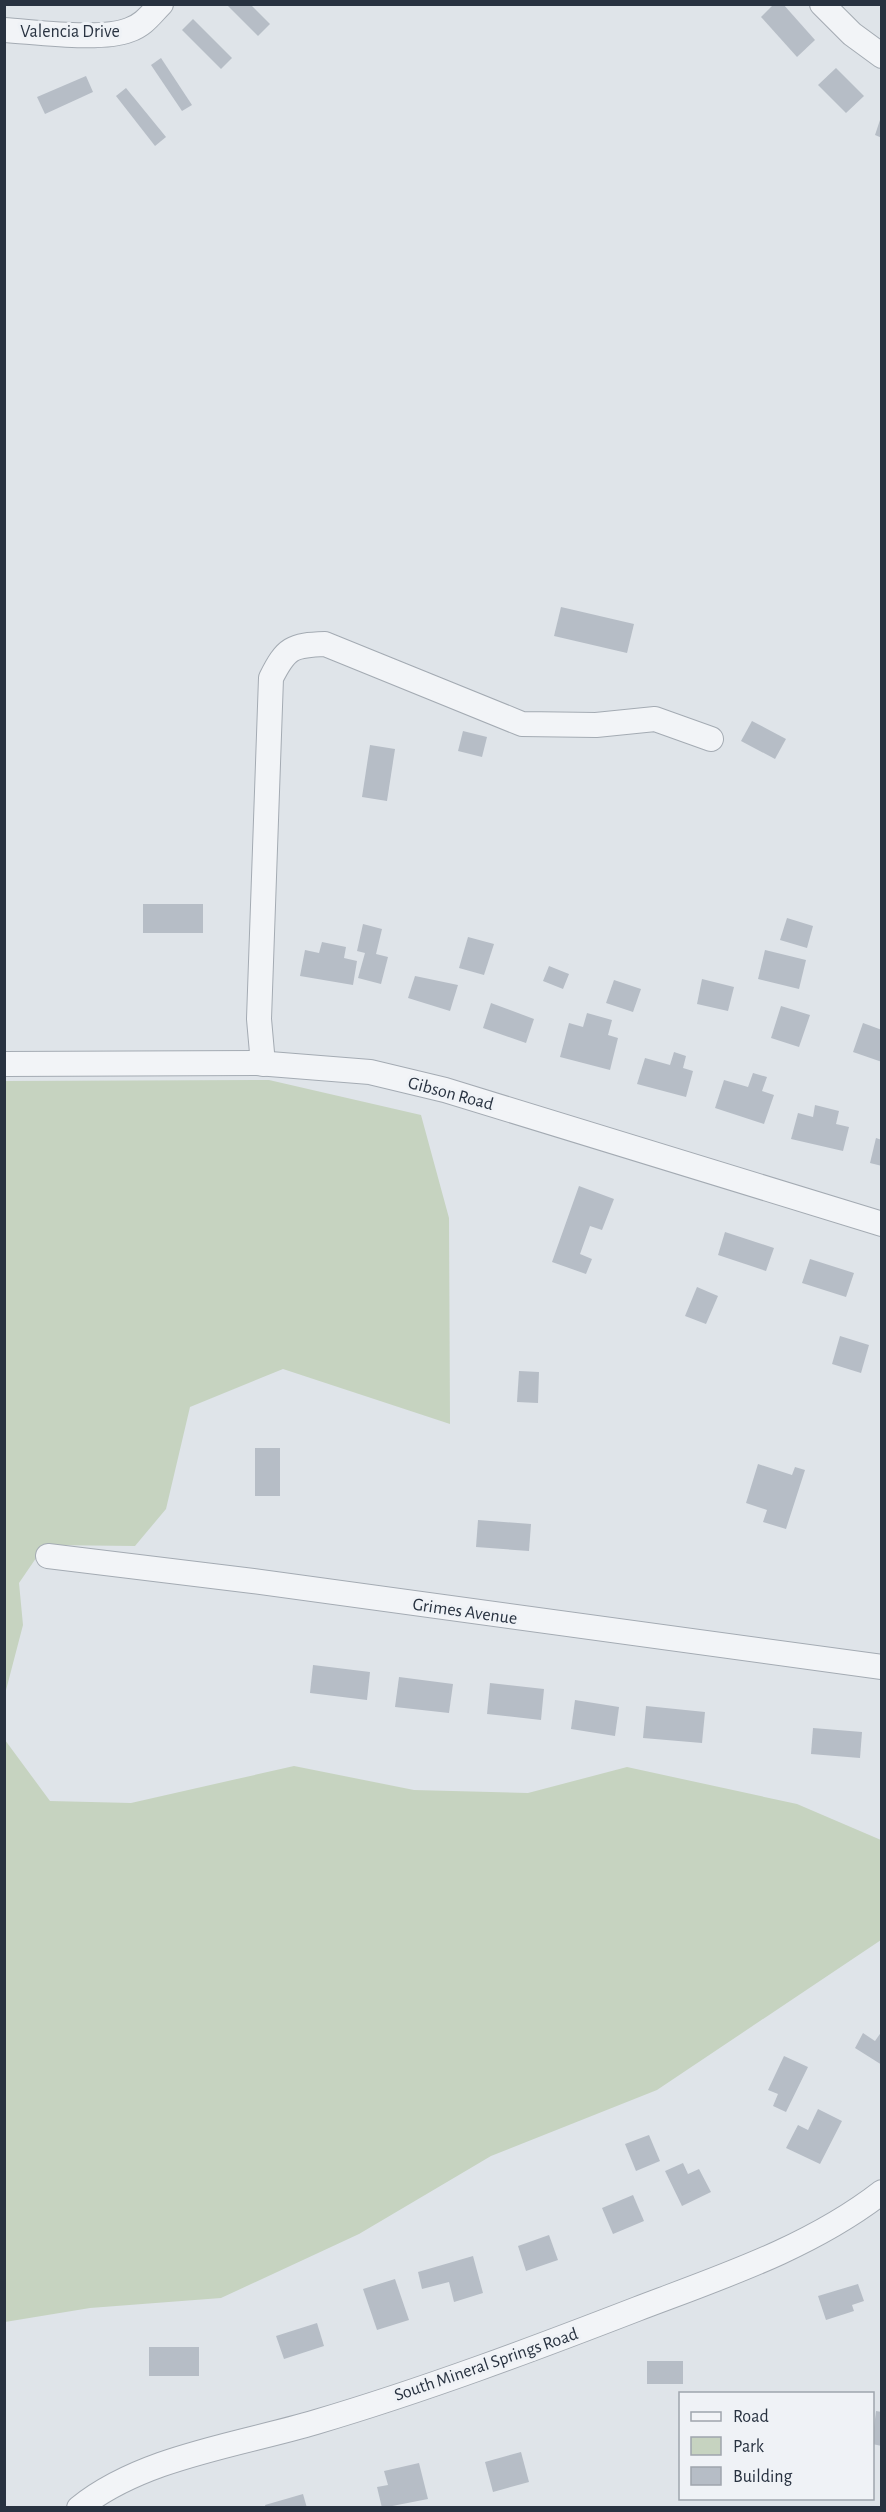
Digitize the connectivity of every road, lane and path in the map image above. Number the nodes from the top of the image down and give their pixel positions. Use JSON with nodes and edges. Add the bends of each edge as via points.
{"nodes":[{"id":1,"x":161,"y":4,"type":"edge"},
{"id":2,"x":822,"y":4,"type":"edge"},
{"id":3,"x":4,"y":30,"type":"edge"},
{"id":4,"x":882,"y":56,"type":"edge"},
{"id":5,"x":711,"y":739,"type":"dead end"},
{"id":6,"x":4,"y":1064,"type":"edge"},
{"id":7,"x":263,"y":1064,"type":"junction"},
{"id":8,"x":882,"y":1224,"type":"edge"},
{"id":9,"x":48,"y":1556,"type":"dead end"},
{"id":10,"x":882,"y":1667,"type":"edge"},
{"id":11,"x":882,"y":2192,"type":"edge"},
{"id":12,"x":79,"y":2508,"type":"edge"}],
"edges":[{"from":1,"to":3,"type":"street","name":"Valencia Drive","via":[[146,22],[110,34]]},
{"from":2,"to":4,"type":"street","via":[[852,34]]},
{"from":5,"to":7,"type":"street","via":[[655,719],[596,725],[522,724],[325,644],[298,645],[282,656],[271,678],[259,1019]]},
{"from":6,"to":7,"type":"street","name":"Gibson Road"},
{"from":7,"to":8,"type":"street","name":"Gibson Road","via":[[370,1072],[446,1089]]},
{"from":9,"to":10,"type":"street","name":"Grimes Avenue"},
{"from":11,"to":12,"type":"street","name":"South Mineral Springs Road","via":[[812,2237],[692,2288],[568,2336],[346,2413],[153,2468],[102,2490]]}]}
